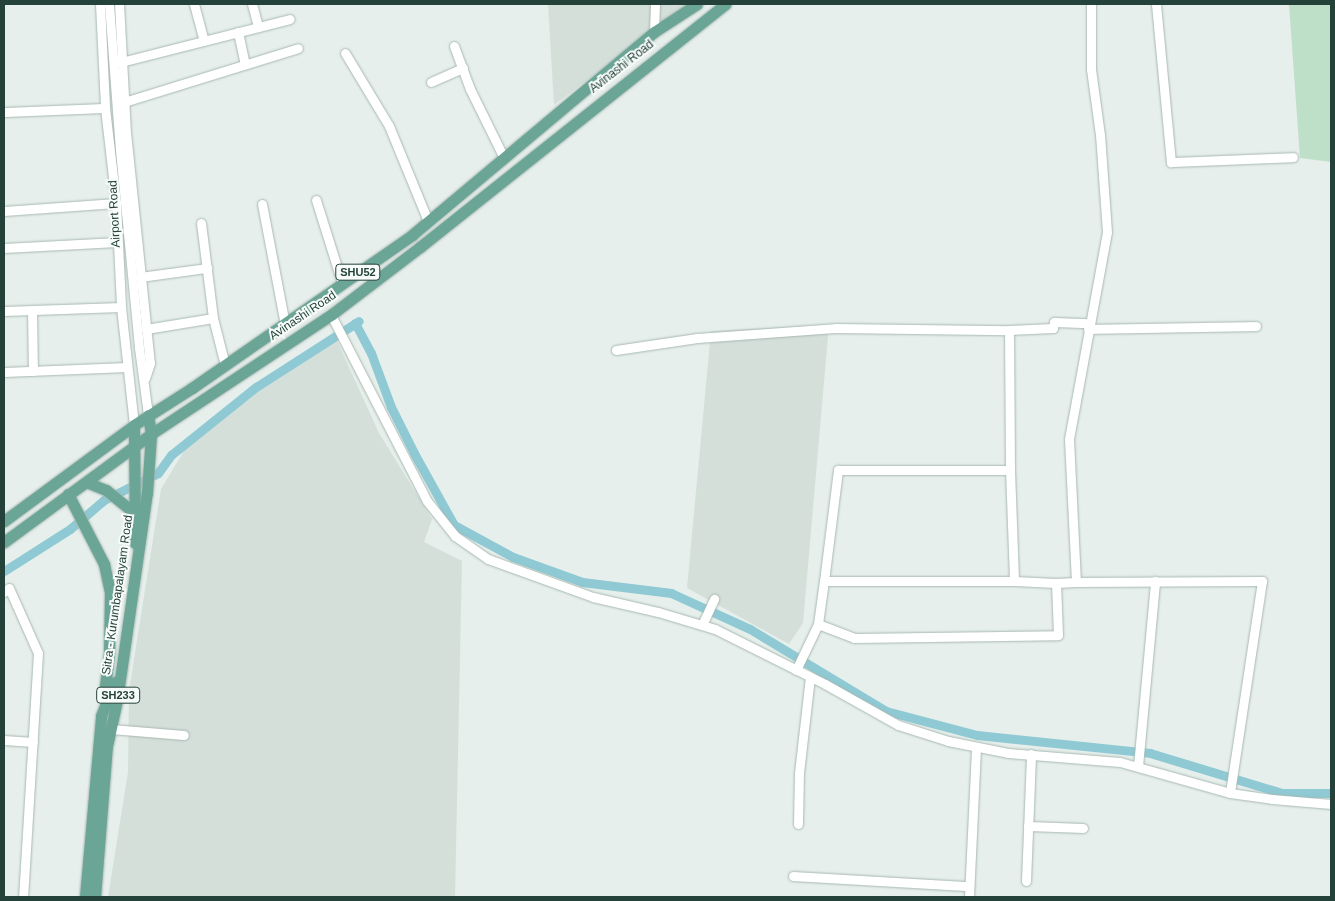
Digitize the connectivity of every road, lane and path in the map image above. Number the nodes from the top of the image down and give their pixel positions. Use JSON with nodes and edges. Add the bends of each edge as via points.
{"nodes":[{"id":1,"x":100,"y":4,"type":"edge"},
{"id":2,"x":109,"y":4,"type":"edge"},
{"id":3,"x":119,"y":4,"type":"edge"},
{"id":4,"x":194,"y":4,"type":"edge"},
{"id":5,"x":252,"y":4,"type":"edge"},
{"id":6,"x":655,"y":4,"type":"edge"},
{"id":7,"x":697,"y":4,"type":"edge"},
{"id":8,"x":724,"y":4,"type":"edge"},
{"id":9,"x":1091,"y":4,"type":"edge"},
{"id":10,"x":1156,"y":4,"type":"edge"},
{"id":11,"x":290,"y":19,"type":"dead end"},
{"id":12,"x":258,"y":28,"type":"junction"},
{"id":13,"x":238,"y":32,"type":"junction"},
{"id":14,"x":654,"y":32,"type":"junction"},
{"id":15,"x":204,"y":41,"type":"junction"},
{"id":16,"x":454,"y":46,"type":"dead end"},
{"id":17,"x":298,"y":48,"type":"dead end"},
{"id":18,"x":345,"y":54,"type":"dead end"},
{"id":19,"x":121,"y":62,"type":"junction"},
{"id":20,"x":246,"y":64,"type":"junction"},
{"id":21,"x":463,"y":68,"type":"junction"},
{"id":22,"x":431,"y":82,"type":"dead end"},
{"id":23,"x":124,"y":102,"type":"junction"},
{"id":24,"x":106,"y":108,"type":"junction"},
{"id":25,"x":4,"y":112,"type":"edge"},
{"id":26,"x":1293,"y":157,"type":"dead end"},
{"id":27,"x":504,"y":158,"type":"junction"},
{"id":28,"x":316,"y":200,"type":"dead end"},
{"id":29,"x":116,"y":204,"type":"junction"},
{"id":30,"x":262,"y":204,"type":"dead end"},
{"id":31,"x":4,"y":210,"type":"edge"},
{"id":32,"x":428,"y":221,"type":"junction"},
{"id":33,"x":201,"y":223,"type":"dead end"},
{"id":34,"x":117,"y":242,"type":"junction"},
{"id":35,"x":4,"y":248,"type":"edge"},
{"id":36,"x":207,"y":268,"type":"junction"},
{"id":37,"x":140,"y":277,"type":"junction"},
{"id":38,"x":342,"y":283,"type":"junction"},
{"id":39,"x":121,"y":307,"type":"junction"},
{"id":40,"x":32,"y":310,"type":"junction"},
{"id":41,"x":4,"y":311,"type":"edge"},
{"id":42,"x":331,"y":315,"type":"junction"},
{"id":43,"x":213,"y":318,"type":"junction"},
{"id":44,"x":285,"y":325,"type":"junction"},
{"id":45,"x":1089,"y":326,"type":"junction"},
{"id":46,"x":1256,"y":326,"type":"dead end"},
{"id":47,"x":146,"y":329,"type":"junction"},
{"id":48,"x":1009,"y":330,"type":"junction"},
{"id":49,"x":616,"y":350,"type":"dead end"},
{"id":50,"x":225,"y":365,"type":"junction"},
{"id":51,"x":127,"y":367,"type":"junction"},
{"id":52,"x":33,"y":370,"type":"junction"},
{"id":53,"x":4,"y":372,"type":"edge"},
{"id":54,"x":144,"y":381,"type":"junction"},
{"id":55,"x":148,"y":415,"type":"junction"},
{"id":56,"x":134,"y":425,"type":"junction"},
{"id":57,"x":151,"y":434,"type":"junction"},
{"id":58,"x":135,"y":446,"type":"junction"},
{"id":59,"x":1010,"y":470,"type":"junction"},
{"id":60,"x":86,"y":482,"type":"junction"},
{"id":61,"x":70,"y":499,"type":"junction"},
{"id":62,"x":133,"y":509,"type":"junction"},
{"id":63,"x":4,"y":521,"type":"edge"},
{"id":64,"x":4,"y":542,"type":"edge"},
{"id":65,"x":824,"y":581,"type":"junction"},
{"id":66,"x":1014,"y":581,"type":"junction"},
{"id":67,"x":1076,"y":582,"type":"junction"},
{"id":68,"x":1155,"y":582,"type":"junction"},
{"id":69,"x":1056,"y":583,"type":"junction"},
{"id":70,"x":4,"y":592,"type":"edge"},
{"id":71,"x":713,"y":601,"type":"dead end"},
{"id":72,"x":818,"y":624,"type":"junction"},
{"id":73,"x":702,"y":625,"type":"junction"},
{"id":74,"x":797,"y":669,"type":"junction"},
{"id":75,"x":810,"y":677,"type":"junction"},
{"id":76,"x":106,"y":722,"type":"junction"},
{"id":77,"x":184,"y":735,"type":"dead end"},
{"id":78,"x":4,"y":740,"type":"edge"},
{"id":79,"x":33,"y":742,"type":"junction"},
{"id":80,"x":976,"y":747,"type":"junction"},
{"id":81,"x":1031,"y":754,"type":"junction"},
{"id":82,"x":1138,"y":762,"type":"junction"},
{"id":83,"x":1231,"y":790,"type":"junction"},
{"id":84,"x":1331,"y":804,"type":"edge"},
{"id":85,"x":798,"y":824,"type":"dead end"},
{"id":86,"x":1028,"y":826,"type":"junction"},
{"id":87,"x":1083,"y":828,"type":"dead end"},
{"id":88,"x":793,"y":876,"type":"dead end"},
{"id":89,"x":1026,"y":881,"type":"dead end"},
{"id":90,"x":969,"y":886,"type":"junction"},
{"id":91,"x":23,"y":897,"type":"edge"},
{"id":92,"x":85,"y":897,"type":"edge"},
{"id":93,"x":95,"y":897,"type":"edge"},
{"id":94,"x":969,"y":897,"type":"edge"}],
"edges":[{"from":1,"to":24,"type":"street","name":"Airport Road"},
{"from":2,"to":54,"type":"street","name":"Airport Road"},
{"from":3,"to":19,"type":"street"},
{"from":4,"to":15,"type":"street"},
{"from":5,"to":12,"type":"street"},
{"from":6,"to":14,"type":"street"},
{"from":7,"to":14,"type":"main road","name":"Avinashi Road","number":"SHU52"},
{"from":8,"to":42,"type":"main road","name":"Avinashi Road","number":"SHU52"},
{"from":9,"to":45,"type":"street","via":[[1092,69],[1107,232]]},
{"from":10,"to":26,"type":"street","via":[[1170,162]]},
{"from":11,"to":12,"type":"street"},
{"from":12,"to":13,"type":"street"},
{"from":13,"to":15,"type":"street"},
{"from":13,"to":20,"type":"street"},
{"from":14,"to":27,"type":"main road","name":"Avinashi Road","number":"SHU52"},
{"from":15,"to":19,"type":"street"},
{"from":16,"to":21,"type":"street"},
{"from":17,"to":20,"type":"street"},
{"from":18,"to":32,"type":"street","via":[[389,126]]},
{"from":19,"to":23,"type":"street"},
{"from":20,"to":23,"type":"street"},
{"from":21,"to":22,"type":"street"},
{"from":21,"to":27,"type":"street"},
{"from":23,"to":37,"type":"street"},
{"from":24,"to":25,"type":"street"},
{"from":24,"to":29,"type":"street","name":"Airport Road"},
{"from":27,"to":32,"type":"main road","name":"Avinashi Road","number":"SHU52"},
{"from":28,"to":38,"type":"street"},
{"from":29,"to":31,"type":"street"},
{"from":29,"to":34,"type":"street","name":"Airport Road"},
{"from":30,"to":44,"type":"street"},
{"from":32,"to":38,"type":"main road","name":"Avinashi Road","number":"SHU52"},
{"from":33,"to":36,"type":"street"},
{"from":34,"to":35,"type":"street"},
{"from":34,"to":39,"type":"street","name":"Airport Road"},
{"from":36,"to":37,"type":"street"},
{"from":36,"to":43,"type":"street"},
{"from":37,"to":47,"type":"street"},
{"from":38,"to":44,"type":"main road","name":"Avinashi Road","number":"SHU52"},
{"from":39,"to":40,"type":"street"},
{"from":39,"to":51,"type":"street","name":"Airport Road"},
{"from":40,"to":41,"type":"street"},
{"from":40,"to":52,"type":"street"},
{"from":42,"to":57,"type":"main road","name":"Avinashi Road","number":"SHU52"},
{"from":42,"to":73,"type":"street","via":[[427,501],[455,536],[488,559],[593,598]]},
{"from":43,"to":47,"type":"street"},
{"from":43,"to":50,"type":"street"},
{"from":44,"to":50,"type":"main road","name":"Avinashi Road","number":"SHU52"},
{"from":45,"to":46,"type":"street"},
{"from":45,"to":48,"type":"street","via":[[1054,322],[1053,328]]},
{"from":45,"to":67,"type":"street","via":[[1069,439]]},
{"from":47,"to":54,"type":"street","via":[[150,363]]},
{"from":48,"to":49,"type":"street","via":[[835,328],[697,338]]},
{"from":48,"to":59,"type":"street"},
{"from":50,"to":55,"type":"main road","name":"Avinashi Road","number":"SHU52"},
{"from":51,"to":52,"type":"street"},
{"from":51,"to":56,"type":"street","name":"Airport Road"},
{"from":52,"to":53,"type":"street"},
{"from":54,"to":55,"type":"street","name":"Airport Road"},
{"from":55,"to":56,"type":"main road","name":"Avinashi Road","number":"SHU52"},
{"from":55,"to":57,"type":"main road","name":"Sitra - Kurumbapalayam Road","number":"SH233"},
{"from":56,"to":58,"type":"main road","name":"Sitra - Kurumbapalayam Road","number":"SH233"},
{"from":56,"to":63,"type":"main road","name":"Avinashi Road","number":"SHU52"},
{"from":57,"to":58,"type":"main road","name":"Avinashi Road","number":"SHU52"},
{"from":57,"to":76,"type":"main road","name":"Sitra - Kurumbapalayam Road","number":"SH233","via":[[147,493]]},
{"from":58,"to":60,"type":"main road","name":"Avinashi Road","number":"SHU52"},
{"from":58,"to":62,"type":"main road","name":"Sitra - Kurumbapalayam Road","number":"SH233"},
{"from":59,"to":65,"type":"street","via":[[838,470]]},
{"from":59,"to":66,"type":"street"},
{"from":60,"to":61,"type":"main road","name":"Avinashi Road","number":"SHU52"},
{"from":60,"to":62,"type":"main road","via":[[106,490]]},
{"from":61,"to":64,"type":"main road","name":"Avinashi Road","number":"SHU52"},
{"from":61,"to":76,"type":"main road","via":[[104,564],[110,592]]},
{"from":62,"to":76,"type":"main road","name":"Sitra - Kurumbapalayam Road","number":"SH233","via":[[135,551]]},
{"from":65,"to":66,"type":"street"},
{"from":65,"to":72,"type":"street"},
{"from":66,"to":69,"type":"street"},
{"from":67,"to":68,"type":"street"},
{"from":67,"to":69,"type":"street"},
{"from":68,"to":82,"type":"street"},
{"from":68,"to":83,"type":"street","via":[[1262,581]]},
{"from":69,"to":72,"type":"street","via":[[1058,635],[854,638]]},
{"from":70,"to":79,"type":"street","via":[[9,588],[38,653]]},
{"from":71,"to":73,"type":"street"},
{"from":72,"to":74,"type":"street"},
{"from":73,"to":74,"type":"street"},
{"from":74,"to":75,"type":"street"},
{"from":75,"to":80,"type":"street","via":[[898,725]]},
{"from":75,"to":85,"type":"street","via":[[799,773]]},
{"from":76,"to":77,"type":"street"},
{"from":76,"to":92,"type":"main road","name":"Sitra - Kurumbapalayam Road","number":"SH233"},
{"from":76,"to":93,"type":"main road","name":"Sitra - Kurumbapalayam Road","number":"SH233"},
{"from":78,"to":79,"type":"street"},
{"from":79,"to":91,"type":"street"},
{"from":80,"to":81,"type":"street"},
{"from":80,"to":90,"type":"street"},
{"from":81,"to":82,"type":"street"},
{"from":81,"to":86,"type":"street"},
{"from":82,"to":83,"type":"street"},
{"from":83,"to":84,"type":"street","via":[[1272,799]]},
{"from":86,"to":87,"type":"street"},
{"from":86,"to":89,"type":"street"},
{"from":88,"to":90,"type":"street"},
{"from":90,"to":94,"type":"street"}]}
